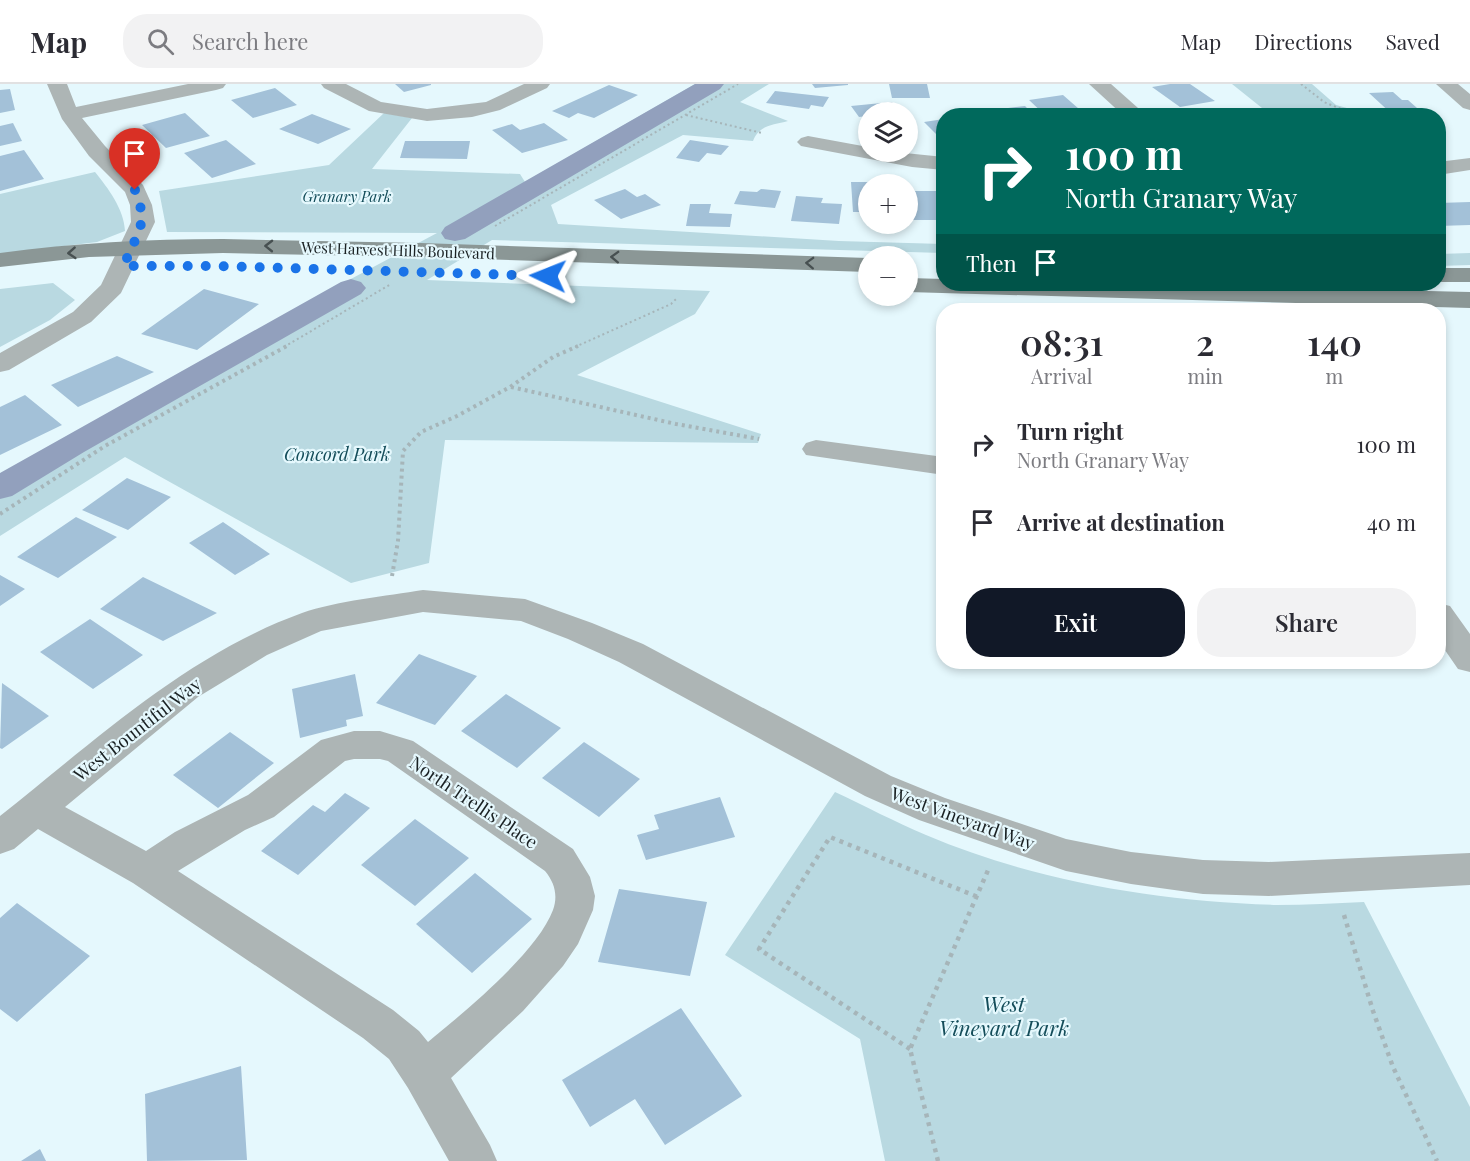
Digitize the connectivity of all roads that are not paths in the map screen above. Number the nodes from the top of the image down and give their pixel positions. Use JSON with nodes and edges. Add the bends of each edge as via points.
{"nodes":[{"id":1,"x":57,"y":84,"type":"edge"},
{"id":2,"x":216,"y":84,"type":"edge"},
{"id":3,"x":331,"y":84,"type":"edge"},
{"id":4,"x":540,"y":84,"type":"edge"},
{"id":5,"x":1099,"y":84,"type":"edge"},
{"id":6,"x":1446,"y":84,"type":"edge"},
{"id":7,"x":1470,"y":104,"type":"edge"},
{"id":8,"x":1128,"y":108,"type":"edge"},
{"id":9,"x":69,"y":115,"type":"junction"},
{"id":10,"x":808,"y":142,"type":"dead end"},
{"id":11,"x":936,"y":163,"type":"edge"},
{"id":12,"x":1470,"y":164,"type":"edge"},
{"id":13,"x":1446,"y":168,"type":"edge"},
{"id":14,"x":128,"y":257,"type":"junction"},
{"id":15,"x":0,"y":260,"type":"edge"},
{"id":16,"x":858,"y":265,"type":"edge"},
{"id":17,"x":918,"y":266,"type":"edge"},
{"id":18,"x":936,"y":267,"type":"edge"},
{"id":19,"x":434,"y":273,"type":"dead end"},
{"id":20,"x":1446,"y":275,"type":"edge"},
{"id":21,"x":1470,"y":275,"type":"edge"},
{"id":22,"x":0,"y":278,"type":"edge"},
{"id":23,"x":390,"y":278,"type":"road end"},
{"id":24,"x":858,"y":284,"type":"edge"},
{"id":25,"x":918,"y":285,"type":"edge"},
{"id":26,"x":936,"y":286,"type":"edge"},
{"id":27,"x":1133,"y":291,"type":"edge"},
{"id":28,"x":1470,"y":300,"type":"edge"},
{"id":29,"x":0,"y":364,"type":"edge"},
{"id":30,"x":816,"y":449,"type":"dead end"},
{"id":31,"x":936,"y":465,"type":"edge"},
{"id":32,"x":423,"y":601,"type":"joint"},
{"id":33,"x":1446,"y":626,"type":"edge"},
{"id":34,"x":1470,"y":660,"type":"edge"},
{"id":35,"x":36,"y":809,"type":"junction"},
{"id":36,"x":0,"y":838,"type":"edge"},
{"id":37,"x":1470,"y":869,"type":"edge"},
{"id":38,"x":147,"y":871,"type":"junction"},
{"id":39,"x":424,"y":1073,"type":"junction"},
{"id":40,"x":474,"y":1161,"type":"edge"}],
"edges":[{"from":1,"to":9,"type":"street"},
{"from":2,"to":9,"type":"street"},
{"from":3,"to":4,"type":"street","via":[[389,111],[427,115],[493,106]]},
{"from":5,"to":8,"type":"street"},
{"from":6,"to":7,"type":"street"},
{"from":9,"to":14,"type":"street","via":[[135,190],[143,222]]},
{"from":10,"to":11,"type":"street"},
{"from":12,"to":13,"type":"street"},
{"from":14,"to":15,"type":"street","name":"West Harvest Hills Boulevard","one_way":true,"via":[[27,256]]},
{"from":16,"to":14,"type":"street","name":"West Harvest Hills Boulevard","one_way":true,"via":[[277,246]]},
{"from":14,"to":22,"type":"street","name":"West Harvest Hills Boulevard"},
{"from":14,"to":23,"type":"street","name":"West Harvest Hills Boulevard"},
{"from":14,"to":29,"type":"street","via":[[112,288],[82,317]]},
{"from":17,"to":18,"type":"street"},
{"from":19,"to":24,"type":"street","name":"West Harvest Hills Boulevard"},
{"from":20,"to":21,"type":"street"},
{"from":25,"to":26,"type":"street"},
{"from":27,"to":28,"type":"street"},
{"from":30,"to":31,"type":"street"},
{"from":32,"to":35,"type":"street","name":"West Bountiful Way","via":[[314,621],[255,646],[186,688]]},
{"from":32,"to":37,"type":"street","name":"West Vineyard Way","via":[[525,610],[580,631],[631,653],[878,786],[932,810],[1066,855],[1203,877],[1258,879]]},
{"from":33,"to":34,"type":"street"},
{"from":35,"to":36,"type":"street","name":"West Bountiful Way"},
{"from":35,"to":38,"type":"street"},
{"from":38,"to":39,"type":"street","via":[[378,1024],[404,1045]]},
{"from":38,"to":39,"type":"street","name":"North Trellis Place","via":[[189,843],[261,806],[334,750],[354,745],[380,745],[400,751],[550,854],[570,872],[574,888],[574,909],[564,931],[527,977]]},
{"from":39,"to":40,"type":"street"}]}
